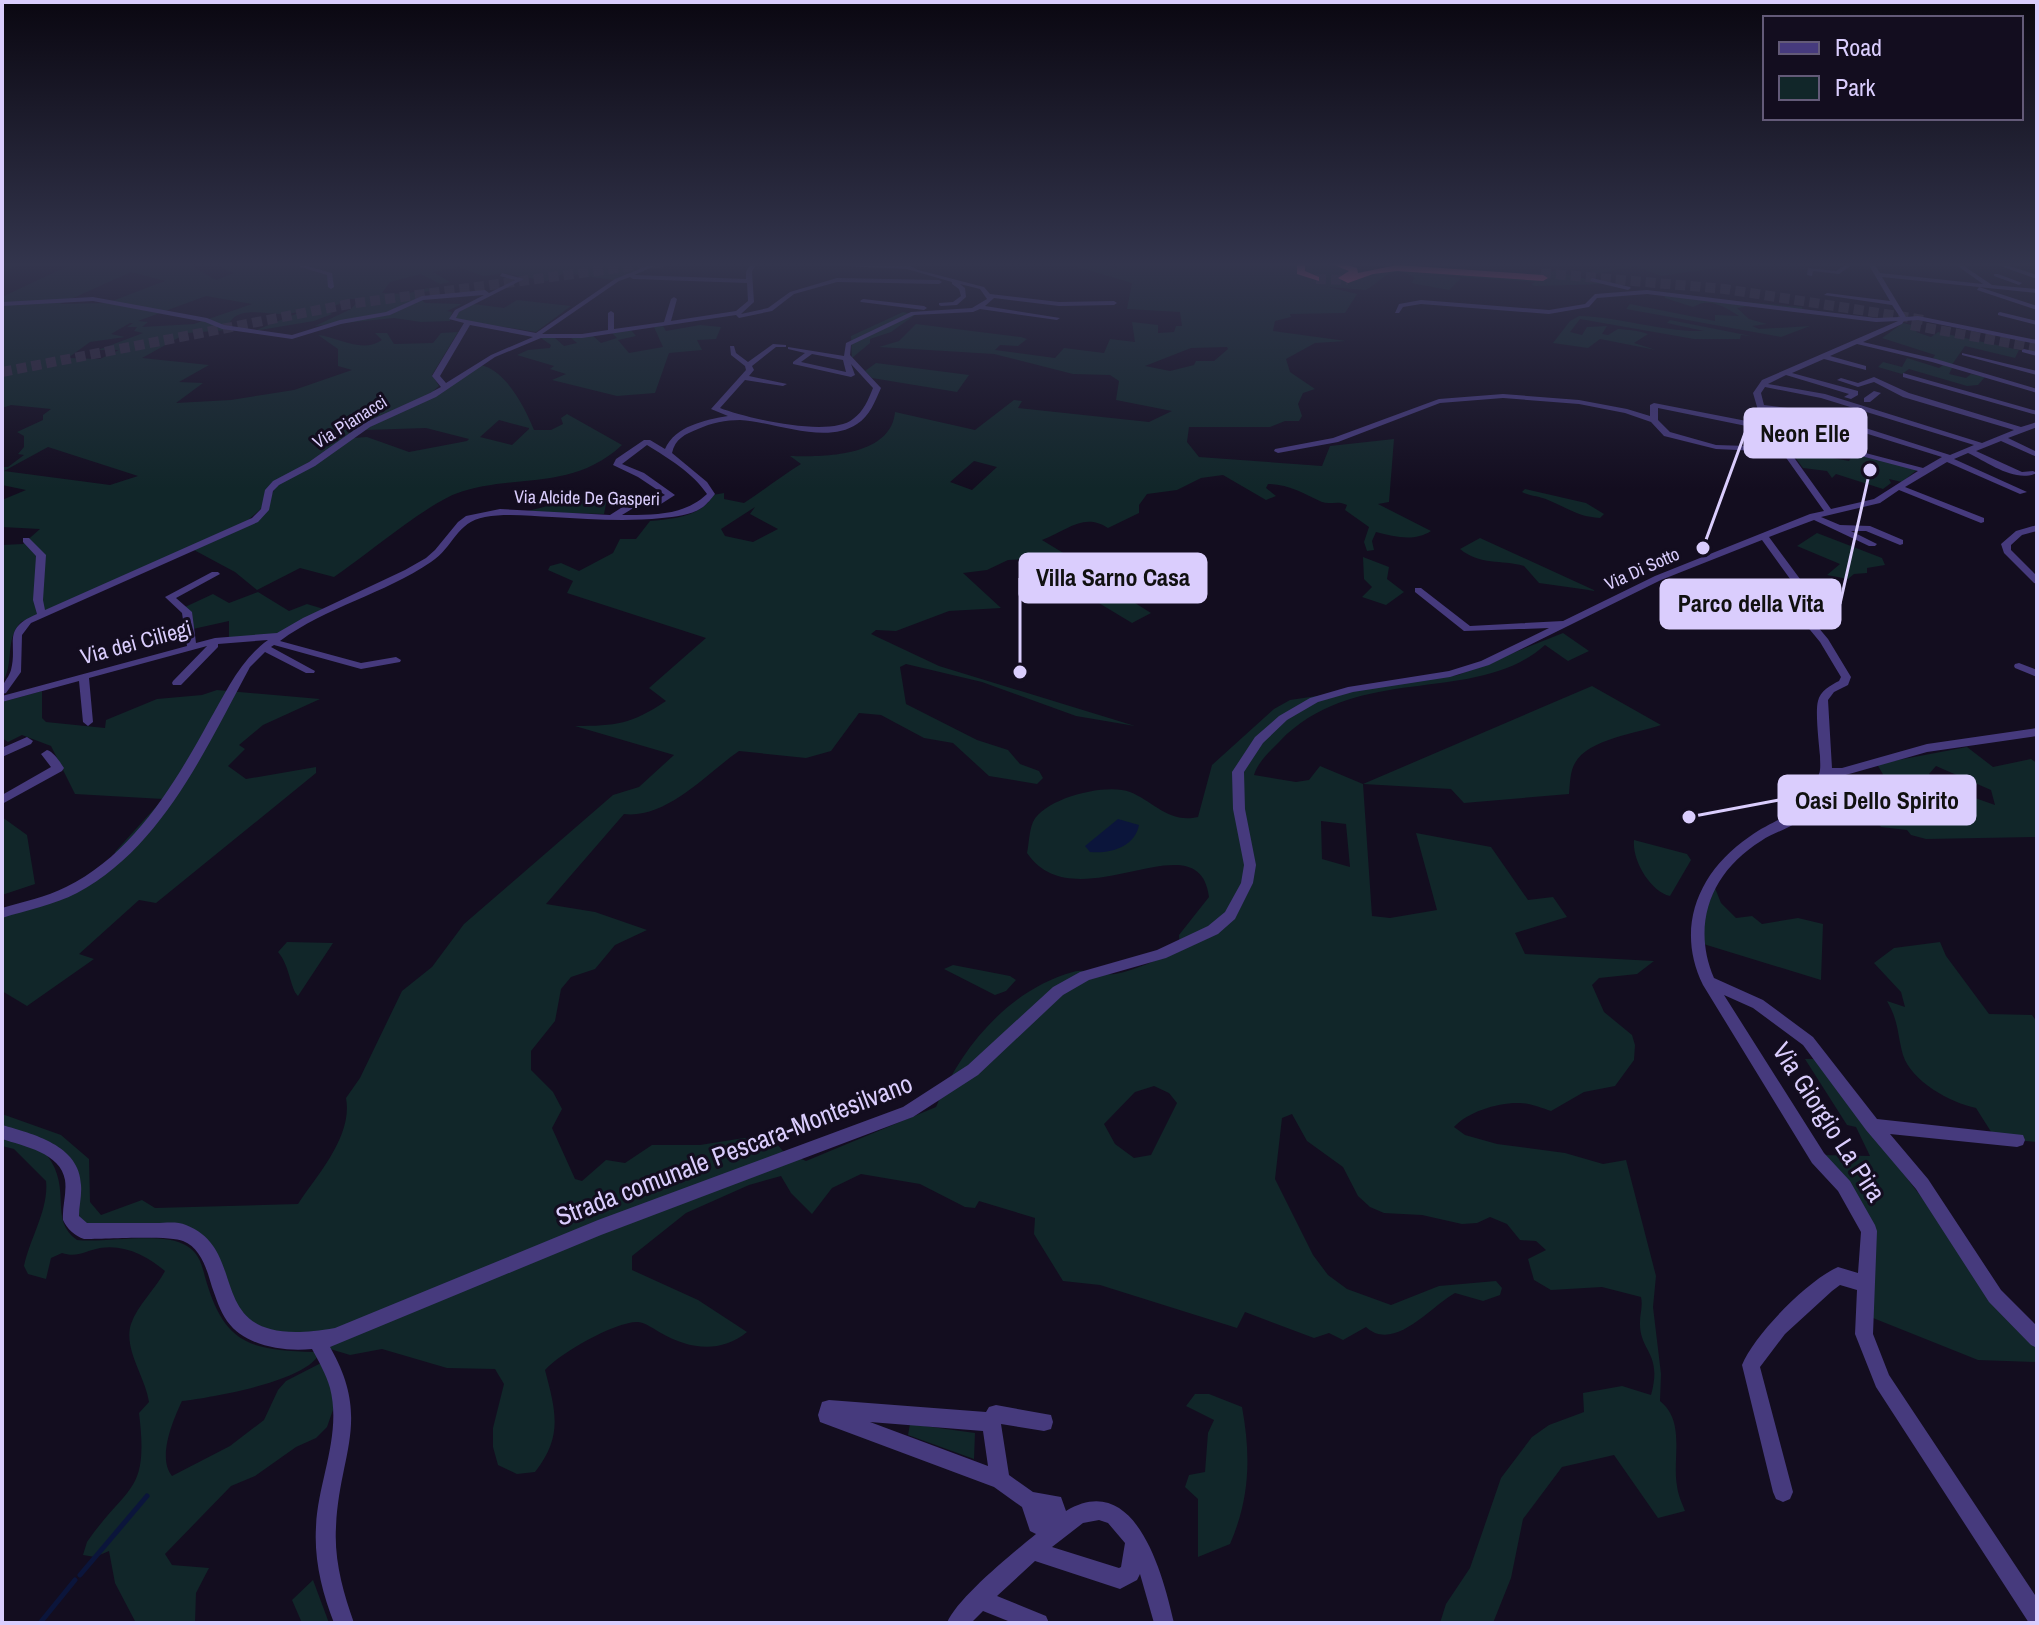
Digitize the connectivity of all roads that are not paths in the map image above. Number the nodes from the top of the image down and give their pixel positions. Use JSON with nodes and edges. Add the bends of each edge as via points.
{"nodes":[{"id":1,"x":459,"y":338,"type":"edge"},
{"id":2,"x":532,"y":338,"type":"edge"},
{"id":3,"x":856,"y":338,"type":"edge"},
{"id":4,"x":1867,"y":338,"type":"edge"},
{"id":5,"x":2016,"y":338,"type":"edge"},
{"id":6,"x":1855,"y":342,"type":"junction"},
{"id":7,"x":2037,"y":342,"type":"edge"},
{"id":8,"x":732,"y":347,"type":"dead end"},
{"id":9,"x":2024,"y":348,"type":"dead end"},
{"id":10,"x":2037,"y":351,"type":"edge"},
{"id":11,"x":810,"y":352,"type":"junction"},
{"id":12,"x":1964,"y":354,"type":"dead end"},
{"id":13,"x":1822,"y":356,"type":"junction"},
{"id":14,"x":848,"y":359,"type":"junction"},
{"id":15,"x":748,"y":365,"type":"junction"},
{"id":16,"x":442,"y":366,"type":"junction"},
{"id":17,"x":471,"y":369,"type":"junction"},
{"id":18,"x":1866,"y":372,"type":"junction"},
{"id":19,"x":1785,"y":373,"type":"junction"},
{"id":20,"x":2037,"y":373,"type":"edge"},
{"id":21,"x":1906,"y":375,"type":"dead end"},
{"id":22,"x":743,"y":377,"type":"junction"},
{"id":23,"x":1841,"y":380,"type":"dead end"},
{"id":24,"x":783,"y":384,"type":"dead end"},
{"id":25,"x":1761,"y":385,"type":"junction"},
{"id":26,"x":445,"y":387,"type":"junction"},
{"id":27,"x":1925,"y":387,"type":"dead end"},
{"id":28,"x":2037,"y":391,"type":"edge"},
{"id":29,"x":1877,"y":393,"type":"dead end"},
{"id":30,"x":1867,"y":400,"type":"junction"},
{"id":31,"x":1760,"y":407,"type":"junction"},
{"id":32,"x":1858,"y":408,"type":"junction"},
{"id":33,"x":2037,"y":413,"type":"edge"},
{"id":34,"x":745,"y":419,"type":"junction"},
{"id":35,"x":1654,"y":420,"type":"junction"},
{"id":36,"x":2033,"y":427,"type":"edge"},
{"id":37,"x":1769,"y":428,"type":"junction"},
{"id":38,"x":2001,"y":438,"type":"junction"},
{"id":39,"x":1811,"y":440,"type":"dead end"},
{"id":40,"x":1981,"y":445,"type":"junction"},
{"id":41,"x":1786,"y":450,"type":"junction"},
{"id":42,"x":1968,"y":450,"type":"junction"},
{"id":43,"x":1278,"y":451,"type":"dead end"},
{"id":44,"x":668,"y":454,"type":"junction"},
{"id":45,"x":2037,"y":455,"type":"edge"},
{"id":46,"x":1948,"y":458,"type":"junction"},
{"id":47,"x":1923,"y":470,"type":"junction"},
{"id":48,"x":2033,"y":473,"type":"dead end"},
{"id":49,"x":1901,"y":488,"type":"junction"},
{"id":50,"x":2023,"y":492,"type":"dead end"},
{"id":51,"x":1821,"y":511,"type":"junction"},
{"id":52,"x":614,"y":516,"type":"junction"},
{"id":53,"x":1981,"y":520,"type":"dead end"},
{"id":54,"x":1839,"y":528,"type":"junction"},
{"id":55,"x":2037,"y":528,"type":"edge"},
{"id":56,"x":1763,"y":536,"type":"junction"},
{"id":57,"x":26,"y":540,"type":"dead end"},
{"id":58,"x":1900,"y":542,"type":"dead end"},
{"id":59,"x":1872,"y":544,"type":"dead end"},
{"id":60,"x":215,"y":574,"type":"dead end"},
{"id":61,"x":2037,"y":581,"type":"edge"},
{"id":62,"x":1418,"y":590,"type":"dead end"},
{"id":63,"x":41,"y":613,"type":"junction"},
{"id":64,"x":1571,"y":622,"type":"junction"},
{"id":65,"x":219,"y":640,"type":"junction"},
{"id":66,"x":277,"y":645,"type":"junction"},
{"id":67,"x":192,"y":648,"type":"junction"},
{"id":68,"x":396,"y":660,"type":"dead end"},
{"id":69,"x":2019,"y":666,"type":"dead end"},
{"id":70,"x":310,"y":671,"type":"dead end"},
{"id":71,"x":2037,"y":674,"type":"edge"},
{"id":72,"x":84,"y":677,"type":"junction"},
{"id":73,"x":177,"y":683,"type":"dead end"},
{"id":74,"x":2,"y":691,"type":"edge"},
{"id":75,"x":2,"y":699,"type":"edge"},
{"id":76,"x":88,"y":722,"type":"dead end"},
{"id":77,"x":2037,"y":732,"type":"edge"},
{"id":78,"x":27,"y":741,"type":"dead end"},
{"id":79,"x":2,"y":753,"type":"edge"},
{"id":80,"x":47,"y":754,"type":"dead end"},
{"id":81,"x":1826,"y":772,"type":"junction"},
{"id":82,"x":2,"y":800,"type":"edge"},
{"id":83,"x":2,"y":913,"type":"edge"},
{"id":84,"x":1708,"y":981,"type":"junction"},
{"id":85,"x":1871,"y":1125,"type":"junction"},
{"id":86,"x":2,"y":1132,"type":"edge"},
{"id":87,"x":2017,"y":1140,"type":"dead end"},
{"id":88,"x":1865,"y":1284,"type":"junction"},
{"id":89,"x":2037,"y":1339,"type":"edge"},
{"id":90,"x":317,"y":1341,"type":"junction"},
{"id":91,"x":991,"y":1422,"type":"junction"},
{"id":92,"x":1044,"y":1422,"type":"dead end"},
{"id":93,"x":1000,"y":1480,"type":"junction"},
{"id":94,"x":1783,"y":1492,"type":"dead end"},
{"id":95,"x":1062,"y":1527,"type":"junction"},
{"id":96,"x":1136,"y":1540,"type":"junction"},
{"id":97,"x":1032,"y":1550,"type":"junction"},
{"id":98,"x":979,"y":1599,"type":"junction"},
{"id":99,"x":1160,"y":1617,"type":"edge"},
{"id":100,"x":2037,"y":1617,"type":"edge"},
{"id":101,"x":344,"y":1623,"type":"edge"},
{"id":102,"x":957,"y":1623,"type":"edge"},
{"id":103,"x":1039,"y":1623,"type":"edge"}],
"edges":[{"from":1,"to":16,"type":"street"},
{"from":2,"to":17,"type":"street","name":"Via Pianacci"},
{"from":3,"to":14,"type":"street","via":[[845,350]]},
{"from":4,"to":6,"type":"street"},
{"from":5,"to":7,"type":"street"},
{"from":6,"to":13,"type":"street"},
{"from":6,"to":28,"type":"street"},
{"from":8,"to":15,"type":"street"},
{"from":9,"to":10,"type":"street"},
{"from":11,"to":14,"type":"street"},
{"from":11,"to":14,"type":"street","via":[[795,363],[851,375]]},
{"from":11,"to":15,"type":"street","via":[[775,345]]},
{"from":12,"to":20,"type":"street"},
{"from":13,"to":18,"type":"street"},
{"from":13,"to":19,"type":"street"},
{"from":14,"to":34,"type":"street","via":[[877,388],[856,422],[823,431]]},
{"from":15,"to":22,"type":"street"},
{"from":16,"to":17,"type":"street"},
{"from":16,"to":26,"type":"street","via":[[436,376]]},
{"from":17,"to":26,"type":"street","name":"Via Pianacci"},
{"from":18,"to":23,"type":"street","via":[[1858,385]]},
{"from":18,"to":36,"type":"street","via":[[1906,395]]},
{"from":19,"to":25,"type":"street"},
{"from":19,"to":30,"type":"street"},
{"from":21,"to":33,"type":"street"},
{"from":22,"to":24,"type":"street"},
{"from":22,"to":34,"type":"street","via":[[715,409]]},
{"from":25,"to":31,"type":"street"},
{"from":25,"to":32,"type":"street"},
{"from":26,"to":63,"type":"street","name":"Via Pianacci","via":[[367,425],[276,483],[265,510],[248,524]]},
{"from":27,"to":36,"type":"street"},
{"from":29,"to":30,"type":"street"},
{"from":30,"to":32,"type":"street"},
{"from":31,"to":37,"type":"street"},
{"from":31,"to":46,"type":"street","via":[[1820,423],[1825,418]]},
{"from":32,"to":40,"type":"street"},
{"from":34,"to":44,"type":"street","via":[[690,429],[672,442]]},
{"from":35,"to":37,"type":"street","via":[[1654,405]]},
{"from":35,"to":41,"type":"street","via":[[1667,434],[1702,444]]},
{"from":35,"to":43,"type":"street","via":[[1579,402],[1484,396],[1439,401],[1335,440]]},
{"from":36,"to":38,"type":"street","name":"Via Di Sotto"},
{"from":37,"to":41,"type":"street"},
{"from":38,"to":40,"type":"street","name":"Via Di Sotto"},
{"from":38,"to":45,"type":"street"},
{"from":39,"to":47,"type":"street"},
{"from":40,"to":42,"type":"street","name":"Via Di Sotto"},
{"from":41,"to":51,"type":"street"},
{"from":42,"to":46,"type":"street","name":"Via Di Sotto"},
{"from":42,"to":48,"type":"street","via":[[2021,475]]},
{"from":44,"to":52,"type":"street","name":"Via Alcide De Gasperi","via":[[706,486],[708,501],[669,516]]},
{"from":44,"to":52,"type":"street","via":[[647,442],[619,461],[617,465],[671,495],[661,501],[638,501]]},
{"from":46,"to":47,"type":"street","name":"Via Di Sotto"},
{"from":46,"to":50,"type":"street"},
{"from":47,"to":49,"type":"street","name":"Via Di Sotto"},
{"from":49,"to":51,"type":"street","name":"Via Di Sotto","via":[[1877,501]]},
{"from":49,"to":53,"type":"street"},
{"from":51,"to":54,"type":"street"},
{"from":51,"to":56,"type":"street","name":"Via Di Sotto"},
{"from":52,"to":66,"type":"street","name":"Via Alcide De Gasperi","via":[[506,512],[471,518],[454,527],[429,561]]},
{"from":54,"to":58,"type":"street","via":[[1867,528]]},
{"from":54,"to":59,"type":"street"},
{"from":55,"to":61,"type":"street","via":[[2016,534],[2006,544]]},
{"from":56,"to":64,"type":"street","name":"Via Di Sotto","via":[[1658,578]]},
{"from":56,"to":81,"type":"street","via":[[1798,583],[1792,602],[1846,677],[1823,700]]},
{"from":57,"to":63,"type":"street","via":[[41,555]]},
{"from":60,"to":67,"type":"street","via":[[170,597],[187,612]]},
{"from":62,"to":64,"type":"street","via":[[1468,629]]},
{"from":63,"to":74,"type":"street","name":"Via Pianacci","via":[[18,629],[16,672]]},
{"from":64,"to":90,"type":"street","name":"Strada comunale Pescara-Montesilvano","via":[[1485,663],[1450,674],[1352,689],[1314,700],[1283,718],[1259,740],[1238,772],[1250,865],[1230,915],[1189,943],[1085,976],[1058,991],[937,1096],[874,1128],[598,1228]]},
{"from":65,"to":66,"type":"street","name":"Via dei Ciliegi"},
{"from":65,"to":67,"type":"street","name":"Via dei Ciliegi"},
{"from":65,"to":73,"type":"street"},
{"from":66,"to":68,"type":"street","via":[[361,666]]},
{"from":66,"to":70,"type":"street"},
{"from":66,"to":83,"type":"street","name":"Via Alcide De Gasperi","via":[[246,666],[168,799],[119,854],[59,896]]},
{"from":67,"to":72,"type":"street","name":"Via dei Ciliegi"},
{"from":69,"to":71,"type":"street"},
{"from":72,"to":75,"type":"street","name":"Via dei Ciliegi"},
{"from":72,"to":76,"type":"street"},
{"from":77,"to":81,"type":"street","via":[[1927,748]]},
{"from":78,"to":79,"type":"street"},
{"from":80,"to":82,"type":"street","via":[[58,768]]},
{"from":81,"to":84,"type":"street","name":"Via Giorgio La Pira","via":[[1804,812],[1753,839],[1700,905],[1694,938]]},
{"from":84,"to":85,"type":"street","via":[[1758,1004],[1808,1041]]},
{"from":84,"to":88,"type":"street","name":"Via Giorgio La Pira","via":[[1818,1158],[1859,1210],[1869,1231]]},
{"from":85,"to":87,"type":"street"},
{"from":85,"to":89,"type":"street","via":[[1944,1215],[1995,1296]]},
{"from":86,"to":90,"type":"street","name":"Strada comunale Pescara-Montesilvano","via":[[64,1159],[71,1170],[74,1225],[84,1231],[160,1229],[189,1234],[207,1252],[226,1304],[242,1323],[267,1337]]},
{"from":88,"to":94,"type":"street","via":[[1838,1276],[1822,1287],[1751,1365]]},
{"from":88,"to":100,"type":"street","name":"Via Giorgio La Pira","via":[[1864,1334],[1882,1381]]},
{"from":90,"to":101,"type":"street","via":[[336,1371],[342,1395],[341,1447],[326,1517],[330,1572]]},
{"from":91,"to":92,"type":"street","via":[[996,1414]]},
{"from":91,"to":93,"type":"street"},
{"from":91,"to":93,"type":"street","via":[[829,1409],[827,1415]]},
{"from":93,"to":95,"type":"street","via":[[1030,1501],[1037,1524]]},
{"from":95,"to":96,"type":"street","via":[[1083,1512],[1097,1510],[1111,1515]]},
{"from":95,"to":97,"type":"street"},
{"from":96,"to":97,"type":"street","via":[[1130,1573],[1120,1579]]},
{"from":96,"to":99,"type":"street"},
{"from":97,"to":98,"type":"street"},
{"from":98,"to":102,"type":"street"},
{"from":98,"to":103,"type":"street"}]}
